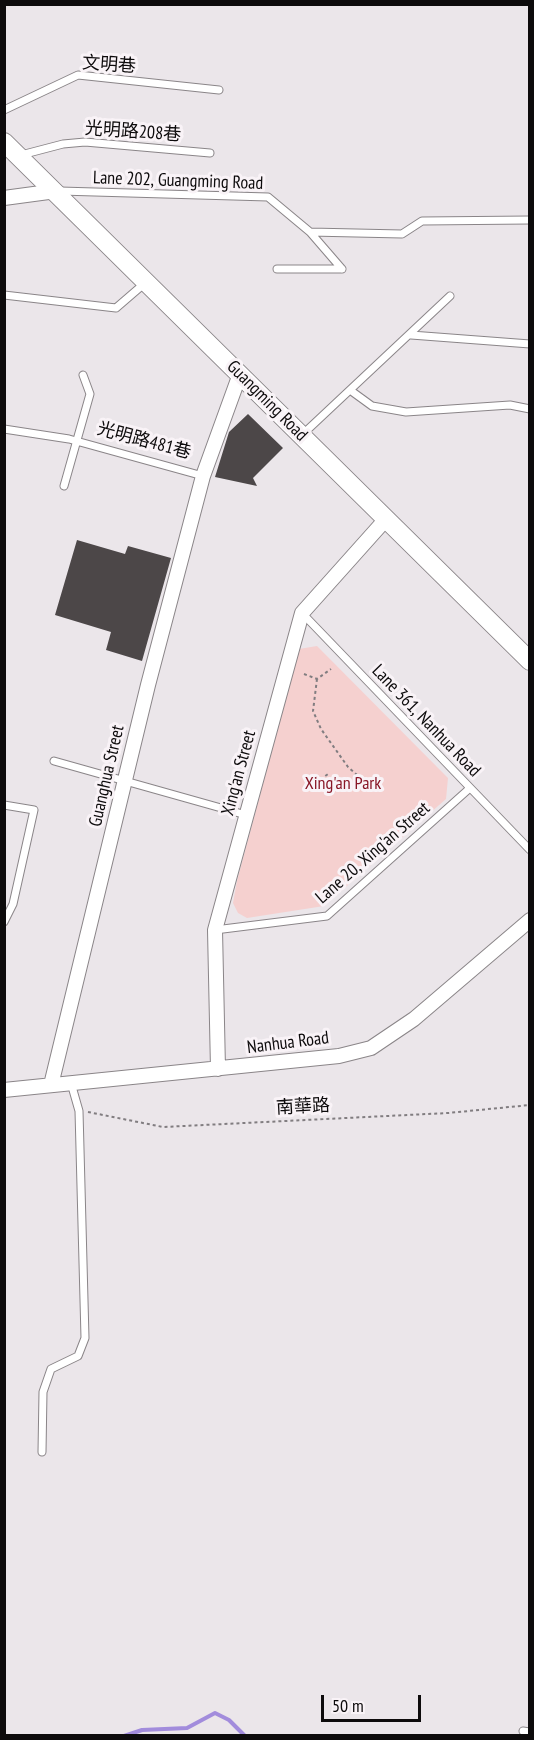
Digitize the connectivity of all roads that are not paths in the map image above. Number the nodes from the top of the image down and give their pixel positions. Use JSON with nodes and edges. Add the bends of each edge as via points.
{"nodes":[{"id":1,"x":219,"y":90,"type":"dead end"},
{"id":2,"x":4,"y":110,"type":"edge"},
{"id":3,"x":4,"y":142,"type":"edge"},
{"id":4,"x":210,"y":153,"type":"dead end"},
{"id":5,"x":19,"y":156,"type":"junction"},
{"id":6,"x":56,"y":191,"type":"junction"},
{"id":7,"x":4,"y":198,"type":"edge"},
{"id":8,"x":530,"y":220,"type":"edge"},
{"id":9,"x":310,"y":232,"type":"junction"},
{"id":10,"x":277,"y":269,"type":"dead end"},
{"id":11,"x":147,"y":281,"type":"junction"},
{"id":12,"x":4,"y":295,"type":"edge"},
{"id":13,"x":450,"y":296,"type":"dead end"},
{"id":14,"x":411,"y":335,"type":"junction"},
{"id":15,"x":530,"y":344,"type":"edge"},
{"id":16,"x":240,"y":374,"type":"junction"},
{"id":17,"x":82,"y":375,"type":"dead end"},
{"id":18,"x":350,"y":390,"type":"junction"},
{"id":19,"x":530,"y":409,"type":"edge"},
{"id":20,"x":4,"y":429,"type":"edge"},
{"id":21,"x":301,"y":435,"type":"junction"},
{"id":22,"x":76,"y":441,"type":"junction"},
{"id":23,"x":203,"y":476,"type":"junction"},
{"id":24,"x":64,"y":486,"type":"dead end"},
{"id":25,"x":387,"y":519,"type":"junction"},
{"id":26,"x":302,"y":613,"type":"junction"},
{"id":27,"x":530,"y":661,"type":"edge"},
{"id":28,"x":54,"y":761,"type":"dead end"},
{"id":29,"x":125,"y":781,"type":"junction"},
{"id":30,"x":470,"y":788,"type":"junction"},
{"id":31,"x":4,"y":805,"type":"edge"},
{"id":32,"x":246,"y":816,"type":"junction"},
{"id":33,"x":530,"y":850,"type":"edge"},
{"id":34,"x":530,"y":920,"type":"edge"},
{"id":35,"x":4,"y":922,"type":"edge"},
{"id":36,"x":215,"y":930,"type":"junction"},
{"id":37,"x":218,"y":1070,"type":"junction"},
{"id":38,"x":71,"y":1083,"type":"junction"},
{"id":39,"x":51,"y":1085,"type":"junction"},
{"id":40,"x":4,"y":1090,"type":"edge"},
{"id":41,"x":42,"y":1452,"type":"dead end"}],
"edges":[{"from":1,"to":2,"type":"lane","name":"文明巷","via":[[78,75]]},
{"from":3,"to":5,"type":"main road","name":"Guangming Road"},
{"from":4,"to":5,"type":"lane","name":"光明路208巷","via":[[86,142]]},
{"from":5,"to":6,"type":"main road","name":"Guangming Road"},
{"from":6,"to":7,"type":"street"},
{"from":6,"to":9,"type":"lane","name":"Lane 202, Guangming Road","via":[[268,197]]},
{"from":6,"to":11,"type":"main road","name":"Guangming Road"},
{"from":8,"to":9,"type":"lane","via":[[422,221],[402,234]]},
{"from":9,"to":10,"type":"lane","name":"Lane 202, Guangming Road","via":[[342,269]]},
{"from":11,"to":12,"type":"lane","via":[[116,308]]},
{"from":11,"to":16,"type":"main road","name":"Guangming Road"},
{"from":13,"to":14,"type":"lane"},
{"from":14,"to":15,"type":"lane"},
{"from":14,"to":18,"type":"lane"},
{"from":16,"to":21,"type":"main road","name":"Guangming Road"},
{"from":16,"to":23,"type":"street","name":"光明路481巷"},
{"from":17,"to":22,"type":"lane","via":[[90,394]]},
{"from":18,"to":19,"type":"lane","via":[[372,406],[406,412],[503,405]]},
{"from":18,"to":21,"type":"lane"},
{"from":20,"to":22,"type":"lane","name":"光明路481巷"},
{"from":21,"to":25,"type":"main road","name":"Guangming Road"},
{"from":22,"to":23,"type":"lane","name":"光明路481巷"},
{"from":22,"to":24,"type":"lane"},
{"from":23,"to":29,"type":"street","name":"Guanghua Street"},
{"from":25,"to":26,"type":"street","name":"Xing'an Street"},
{"from":25,"to":27,"type":"main road","name":"Guangming Road"},
{"from":26,"to":30,"type":"lane","name":"Lane 361, Nanhua Road"},
{"from":26,"to":32,"type":"street","name":"Xing'an Street"},
{"from":28,"to":29,"type":"lane"},
{"from":29,"to":32,"type":"lane"},
{"from":29,"to":39,"type":"street","name":"Guanghua Street"},
{"from":30,"to":33,"type":"lane","name":"Lane 361, Nanhua Road"},
{"from":30,"to":36,"type":"lane","name":"Lane 20, Xing'an Street","via":[[327,916]]},
{"from":31,"to":35,"type":"lane","via":[[34,810],[13,904]]},
{"from":32,"to":36,"type":"street","name":"Xing'an Street"},
{"from":34,"to":37,"type":"street","name":"Nanhua Road","via":[[414,1019],[371,1048],[339,1056]]},
{"from":36,"to":37,"type":"street","name":"Xing'an Street"},
{"from":37,"to":38,"type":"street","name":"Nanhua Road"},
{"from":38,"to":39,"type":"street","name":"Nanhua Road"},
{"from":38,"to":41,"type":"lane","via":[[80,1111],[85,1338],[78,1356],[51,1369],[43,1392]]},
{"from":39,"to":40,"type":"street","name":"Nanhua Road"}]}
